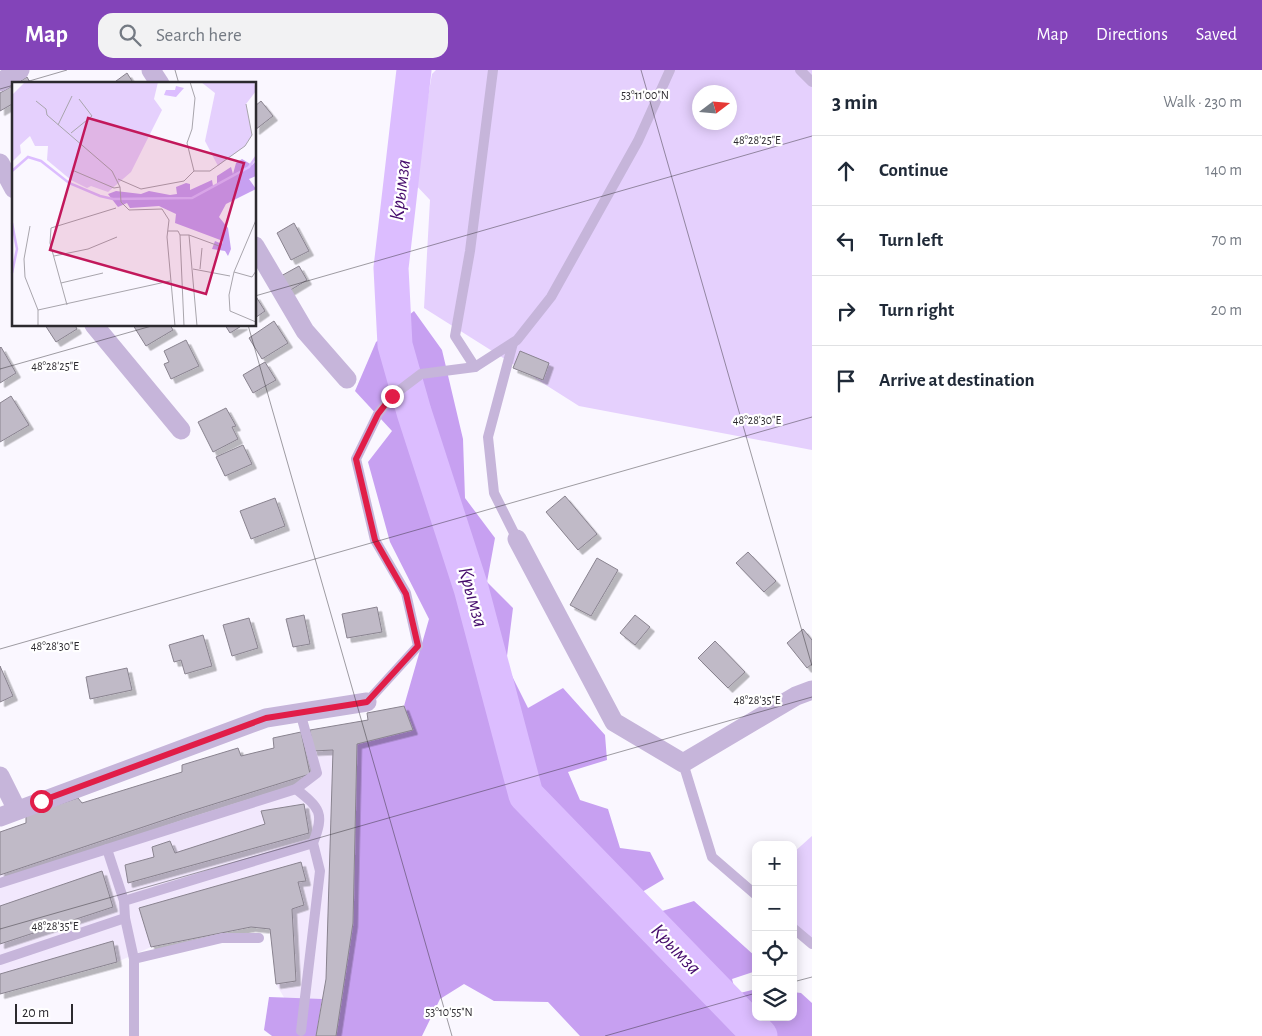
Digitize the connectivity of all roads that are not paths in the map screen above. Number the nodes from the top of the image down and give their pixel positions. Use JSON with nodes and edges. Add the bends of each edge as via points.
{"nodes":[{"id":1,"x":20,"y":70,"type":"edge"},
{"id":2,"x":151,"y":70,"type":"edge"},
{"id":3,"x":493,"y":70,"type":"edge"},
{"id":4,"x":670,"y":70,"type":"edge"},
{"id":5,"x":800,"y":70,"type":"edge"},
{"id":6,"x":0,"y":82,"type":"edge"},
{"id":7,"x":159,"y":82,"type":"edge"},
{"id":8,"x":812,"y":82,"type":"edge"},
{"id":9,"x":0,"y":163,"type":"edge"},
{"id":10,"x":12,"y":184,"type":"edge"},
{"id":11,"x":256,"y":248,"type":"edge"},
{"id":12,"x":95,"y":326,"type":"edge"},
{"id":13,"x":513,"y":343,"type":"junction"},
{"id":14,"x":475,"y":367,"type":"junction"},
{"id":15,"x":347,"y":379,"type":"dead end"},
{"id":16,"x":181,"y":430,"type":"dead end"},
{"id":17,"x":517,"y":539,"type":"joint"},
{"id":18,"x":812,"y":690,"type":"edge"},
{"id":19,"x":367,"y":702,"type":"joint"},
{"id":20,"x":300,"y":712,"type":"junction"},
{"id":21,"x":683,"y":763,"type":"junction"},
{"id":22,"x":0,"y":776,"type":"edge"},
{"id":23,"x":296,"y":789,"type":"junction"},
{"id":24,"x":8,"y":814,"type":"edge"},
{"id":25,"x":313,"y":843,"type":"junction"},
{"id":26,"x":107,"y":849,"type":"junction"},
{"id":27,"x":0,"y":883,"type":"edge"},
{"id":28,"x":752,"y":892,"type":"edge"},
{"id":29,"x":124,"y":901,"type":"junction"},
{"id":30,"x":125,"y":918,"type":"junction"},
{"id":31,"x":797,"y":931,"type":"edge"},
{"id":32,"x":259,"y":938,"type":"dead end"},
{"id":33,"x":812,"y":944,"type":"edge"},
{"id":34,"x":134,"y":959,"type":"junction"},
{"id":35,"x":0,"y":960,"type":"edge"},
{"id":36,"x":301,"y":1031,"type":"dead end"},
{"id":37,"x":134,"y":1036,"type":"edge"}],
"edges":[{"from":1,"to":6,"type":"street"},
{"from":2,"to":7,"type":"street"},
{"from":3,"to":14,"type":"lane","via":[[470,251],[455,336]]},
{"from":4,"to":13,"type":"lane","via":[[638,142],[552,297]]},
{"from":5,"to":8,"type":"lane"},
{"from":9,"to":10,"type":"street"},
{"from":11,"to":15,"type":"street","via":[[305,332]]},
{"from":12,"to":16,"type":"street"},
{"from":13,"to":14,"type":"lane"},
{"from":13,"to":17,"type":"lane","via":[[488,437],[494,493]]},
{"from":14,"to":19,"type":"lane","via":[[421,374],[392,396],[378,414],[356,459],[375,540],[406,594],[418,646]]},
{"from":17,"to":21,"type":"street","via":[[614,722]]},
{"from":18,"to":21,"type":"street","via":[[796,696]]},
{"from":19,"to":20,"type":"street"},
{"from":20,"to":23,"type":"lane","via":[[317,773]]},
{"from":20,"to":24,"type":"street","via":[[266,718]]},
{"from":21,"to":28,"type":"lane","via":[[712,857]]},
{"from":22,"to":24,"type":"street"},
{"from":23,"to":25,"type":"lane","via":[[315,804],[320,824]]},
{"from":23,"to":26,"type":"lane"},
{"from":25,"to":29,"type":"lane"},
{"from":25,"to":36,"type":"lane","via":[[320,871]]},
{"from":26,"to":27,"type":"lane"},
{"from":26,"to":29,"type":"lane"},
{"from":29,"to":30,"type":"lane"},
{"from":30,"to":34,"type":"lane"},
{"from":30,"to":35,"type":"lane"},
{"from":31,"to":33,"type":"lane"},
{"from":32,"to":34,"type":"lane","via":[[222,938]]},
{"from":34,"to":37,"type":"lane"}]}
